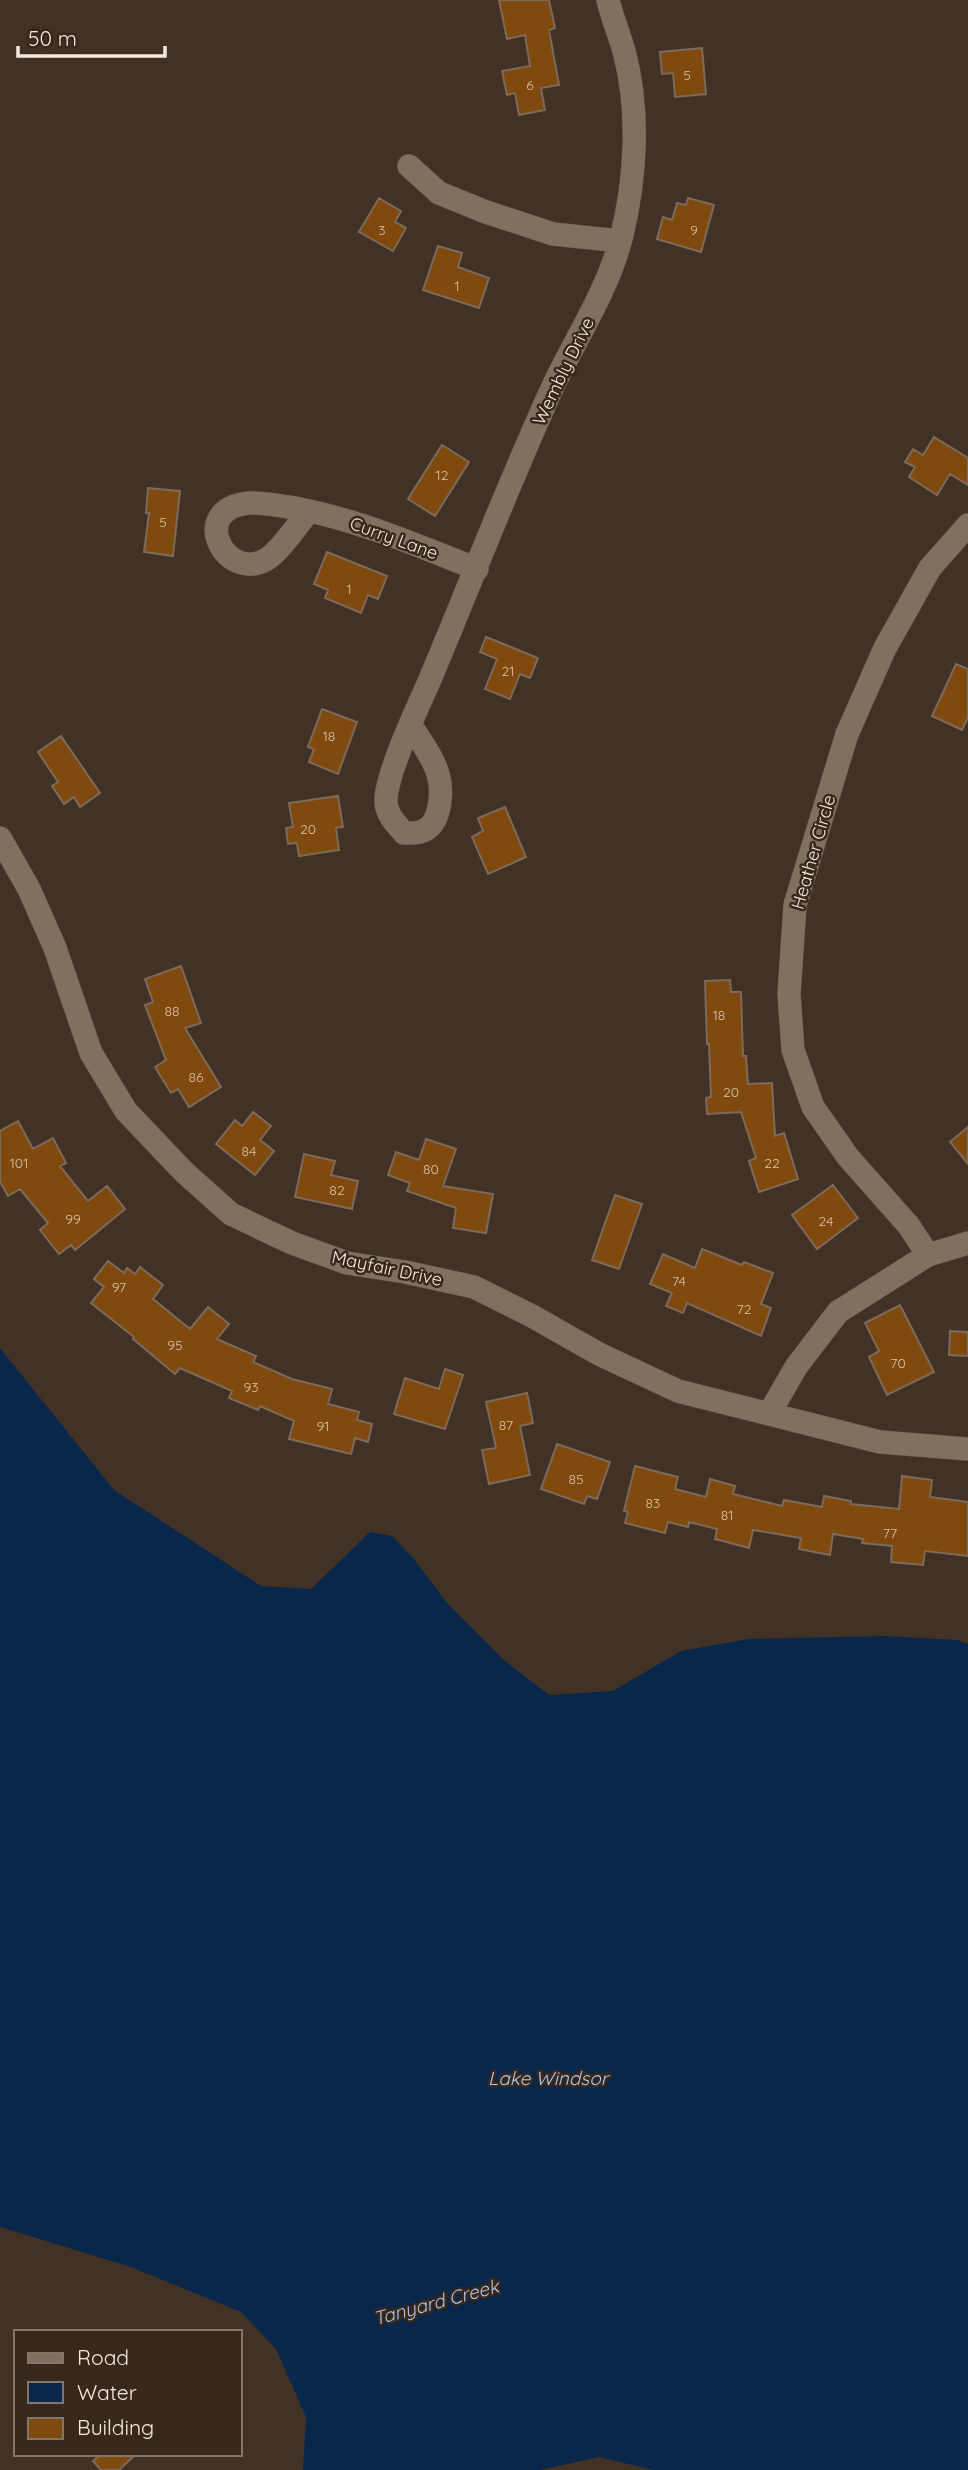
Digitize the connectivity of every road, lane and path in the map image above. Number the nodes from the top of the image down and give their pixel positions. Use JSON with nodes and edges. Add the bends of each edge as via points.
{"nodes":[{"id":1,"x":608,"y":0,"type":"edge"},
{"id":2,"x":409,"y":166,"type":"dead end"},
{"id":3,"x":620,"y":240,"type":"junction"},
{"id":4,"x":309,"y":511,"type":"dead end"},
{"id":5,"x":968,"y":525,"type":"edge"},
{"id":6,"x":477,"y":569,"type":"junction"},
{"id":7,"x":411,"y":726,"type":"dead end"},
{"id":8,"x":0,"y":838,"type":"edge"},
{"id":9,"x":968,"y":1243,"type":"edge"},
{"id":10,"x":928,"y":1255,"type":"junction"},
{"id":11,"x":769,"y":1414,"type":"junction"},
{"id":12,"x":968,"y":1449,"type":"edge"}],
"edges":[{"from":1,"to":3,"type":"street","name":"Wembly Drive","via":[[624,52],[634,127],[631,185]]},
{"from":2,"to":3,"type":"street","via":[[439,194],[486,212],[553,234]]},
{"from":3,"to":6,"type":"street","name":"Wembly Drive","via":[[597,302],[551,390]]},
{"from":4,"to":6,"type":"street","name":"Curry Lane","via":[[387,534]]},
{"from":5,"to":10,"type":"street","name":"Heather Circle","via":[[930,568],[886,648],[847,734],[794,905],[789,994],[793,1050],[813,1107]]},
{"from":6,"to":7,"type":"street","name":"Wembly Drive"},
{"from":8,"to":11,"type":"street","name":"Mayfair Drive","via":[[29,888],[55,948],[91,1052],[126,1111],[231,1214],[347,1263],[474,1287],[678,1391]]},
{"from":9,"to":10,"type":"street"},
{"from":10,"to":11,"type":"street","via":[[838,1312],[796,1367]]},
{"from":11,"to":12,"type":"street","name":"Mayfair Drive","via":[[880,1442]]}]}
